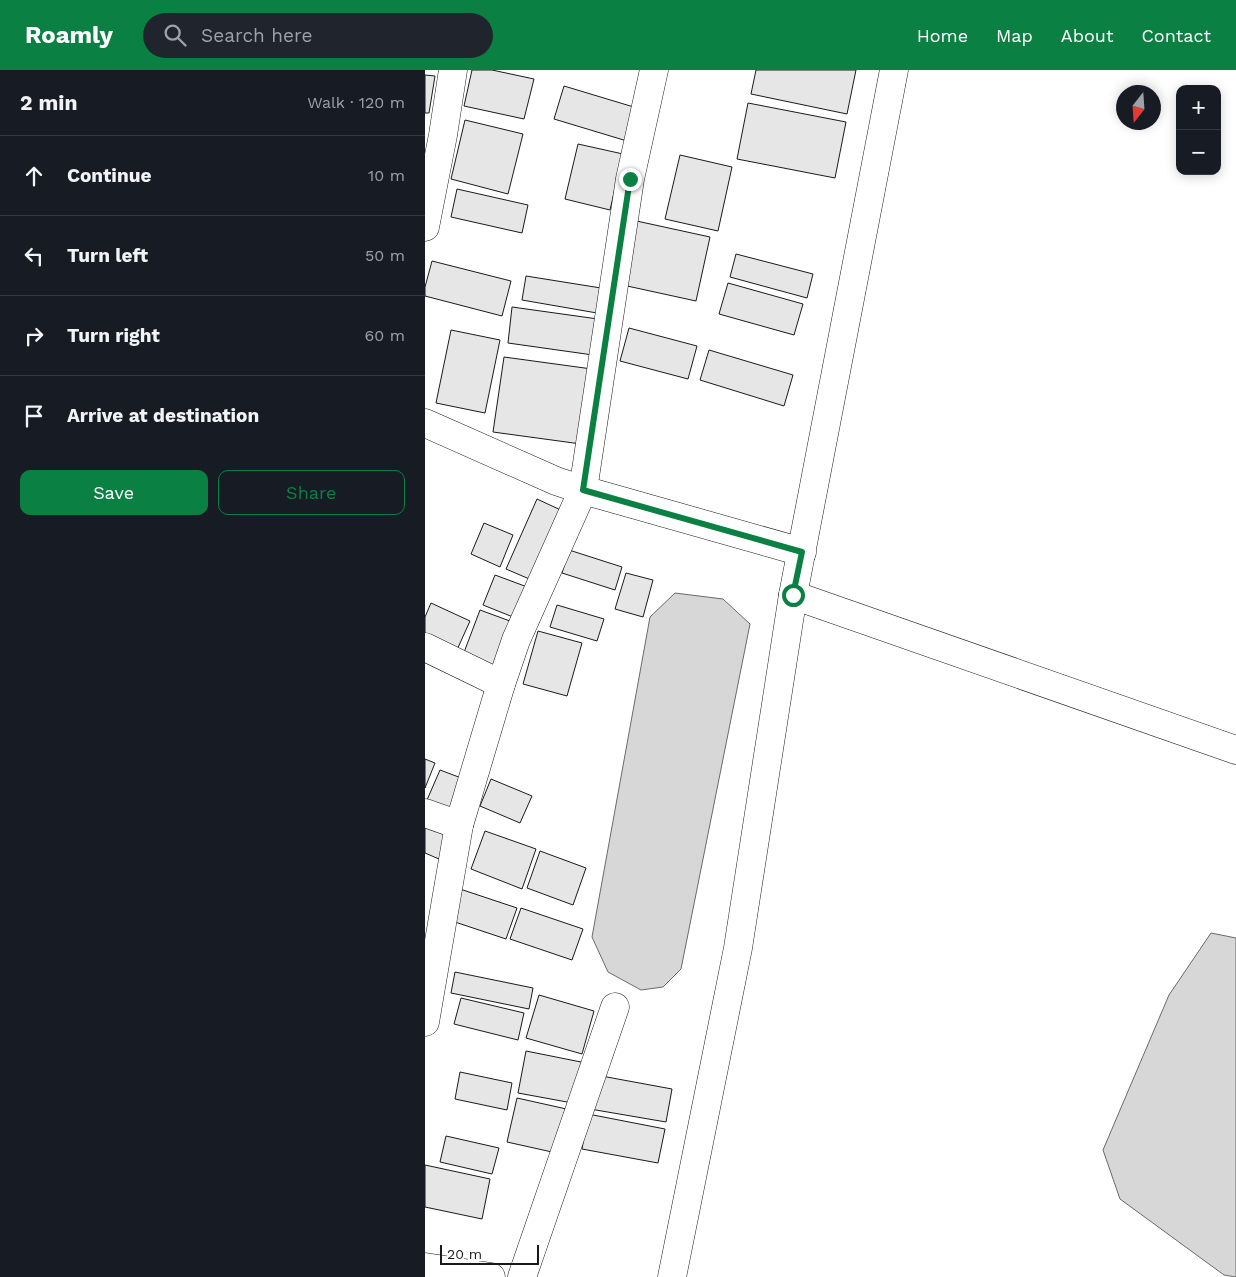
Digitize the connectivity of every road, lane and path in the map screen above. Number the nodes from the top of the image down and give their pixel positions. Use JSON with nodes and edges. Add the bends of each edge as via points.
{"nodes":[{"id":1,"x":453,"y":70,"type":"edge"},
{"id":2,"x":654,"y":70,"type":"edge"},
{"id":3,"x":894,"y":70,"type":"edge"},
{"id":4,"x":425,"y":227,"type":"edge"},
{"id":5,"x":425,"y":423,"type":"edge"},
{"id":6,"x":583,"y":490,"type":"junction"},
{"id":7,"x":802,"y":552,"type":"junction"},
{"id":8,"x":793,"y":595,"type":"junction"},
{"id":9,"x":425,"y":647,"type":"edge"},
{"id":10,"x":501,"y":684,"type":"junction"},
{"id":11,"x":1236,"y":750,"type":"edge"},
{"id":12,"x":425,"y":813,"type":"edge"},
{"id":13,"x":459,"y":824,"type":"junction"},
{"id":14,"x":615,"y":1007,"type":"dead end"},
{"id":15,"x":425,"y":1022,"type":"edge"},
{"id":16,"x":425,"y":1267,"type":"edge"},
{"id":17,"x":491,"y":1277,"type":"edge"},
{"id":18,"x":522,"y":1277,"type":"edge"},
{"id":19,"x":672,"y":1277,"type":"edge"}],
"edges":[{"from":1,"to":4,"type":"street"},
{"from":2,"to":6,"type":"street","via":[[630,179]]},
{"from":3,"to":7,"type":"street"},
{"from":5,"to":6,"type":"street"},
{"from":6,"to":7,"type":"street"},
{"from":6,"to":10,"type":"street","via":[[516,640]]},
{"from":7,"to":8,"type":"street"},
{"from":8,"to":11,"type":"street"},
{"from":8,"to":19,"type":"street","via":[[738,948]]},
{"from":9,"to":10,"type":"street"},
{"from":10,"to":13,"type":"street"},
{"from":12,"to":13,"type":"street"},
{"from":13,"to":15,"type":"street"},
{"from":14,"to":18,"type":"street"},
{"from":16,"to":17,"type":"street"}]}
